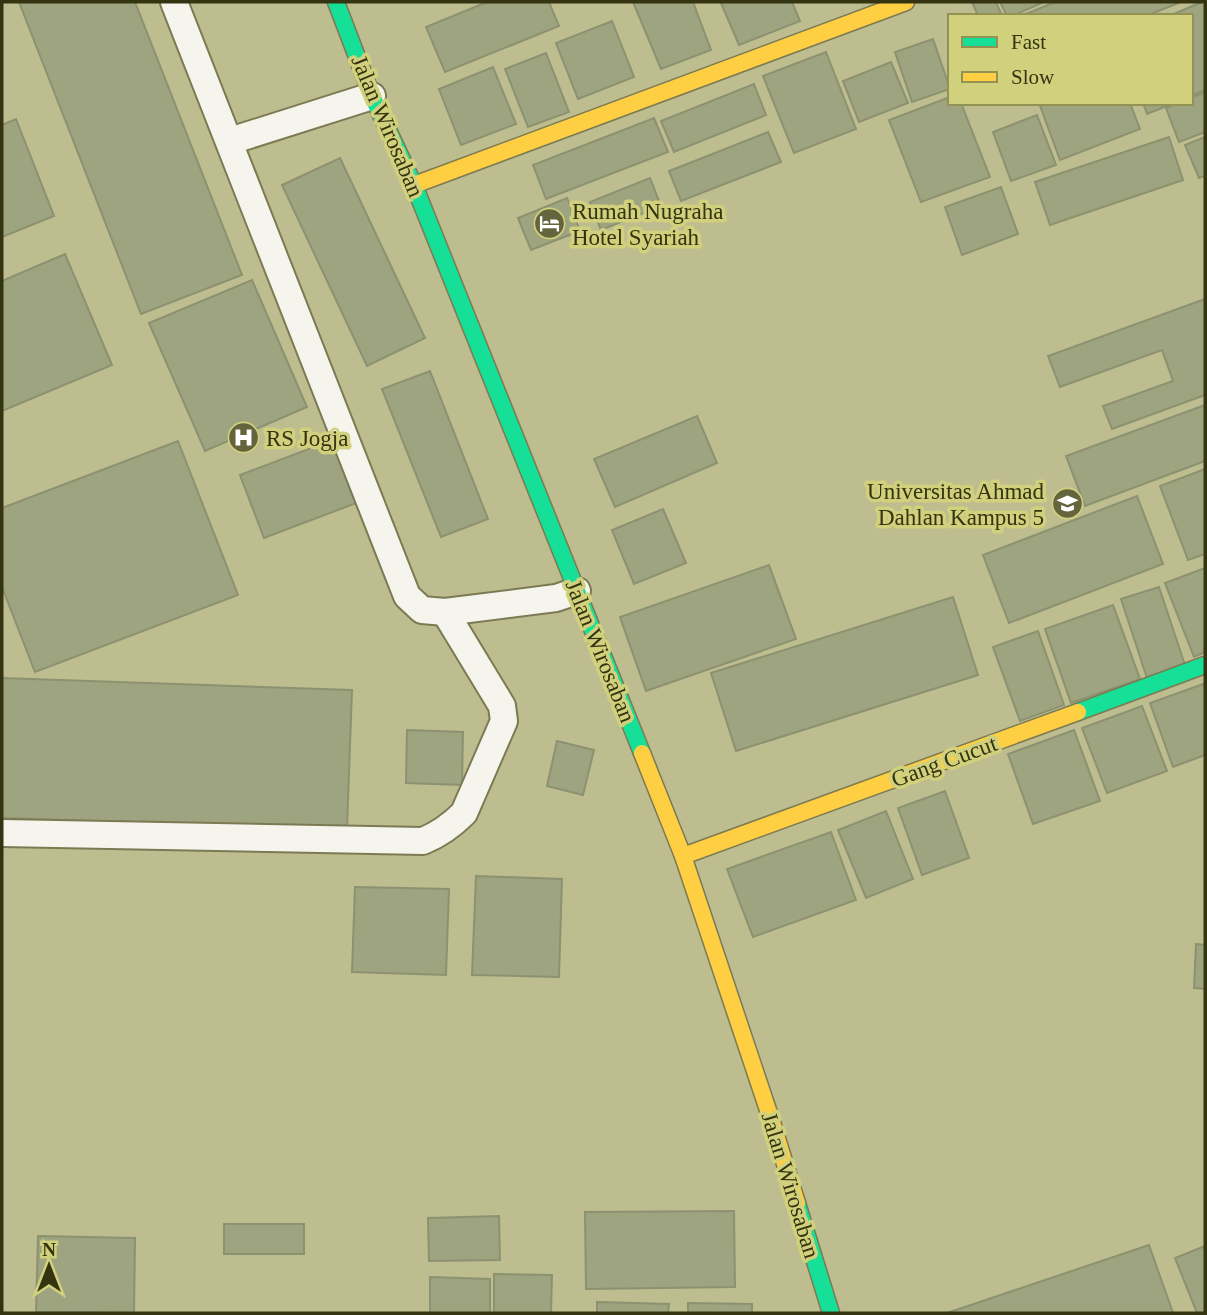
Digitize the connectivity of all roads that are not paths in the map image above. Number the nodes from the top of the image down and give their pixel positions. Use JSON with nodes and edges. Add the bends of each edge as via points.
{"nodes":[{"id":1,"x":174,"y":2,"type":"edge"},
{"id":2,"x":336,"y":2,"type":"edge"},
{"id":3,"x":906,"y":2,"type":"edge"},
{"id":4,"x":372,"y":96,"type":"junction"},
{"id":5,"x":230,"y":141,"type":"junction"},
{"id":6,"x":414,"y":185,"type":"junction"},
{"id":7,"x":567,"y":595,"type":"junction"},
{"id":8,"x":444,"y":612,"type":"junction"},
{"id":9,"x":1205,"y":665,"type":"edge"},
{"id":10,"x":2,"y":833,"type":"edge"},
{"id":11,"x":683,"y":856,"type":"junction"},
{"id":12,"x":831,"y":1313,"type":"edge"}],
"edges":[{"from":1,"to":5,"type":"lane"},
{"from":2,"to":4,"type":"main road","name":"Jalan Wirosaban"},
{"from":3,"to":6,"type":"main road"},
{"from":4,"to":5,"type":"lane"},
{"from":4,"to":6,"type":"main road","name":"Jalan Wirosaban"},
{"from":5,"to":8,"type":"lane","via":[[407,596],[422,610]]},
{"from":6,"to":7,"type":"main road","name":"Jalan Wirosaban"},
{"from":7,"to":8,"type":"lane"},
{"from":7,"to":11,"type":"main road","name":"Jalan Wirosaban"},
{"from":8,"to":10,"type":"lane","via":[[502,706],[504,720],[464,813],[439,834],[423,841]]},
{"from":9,"to":11,"type":"main road","name":"Gang Cucut"},
{"from":11,"to":12,"type":"main road","name":"Jalan Wirosaban"}]}
